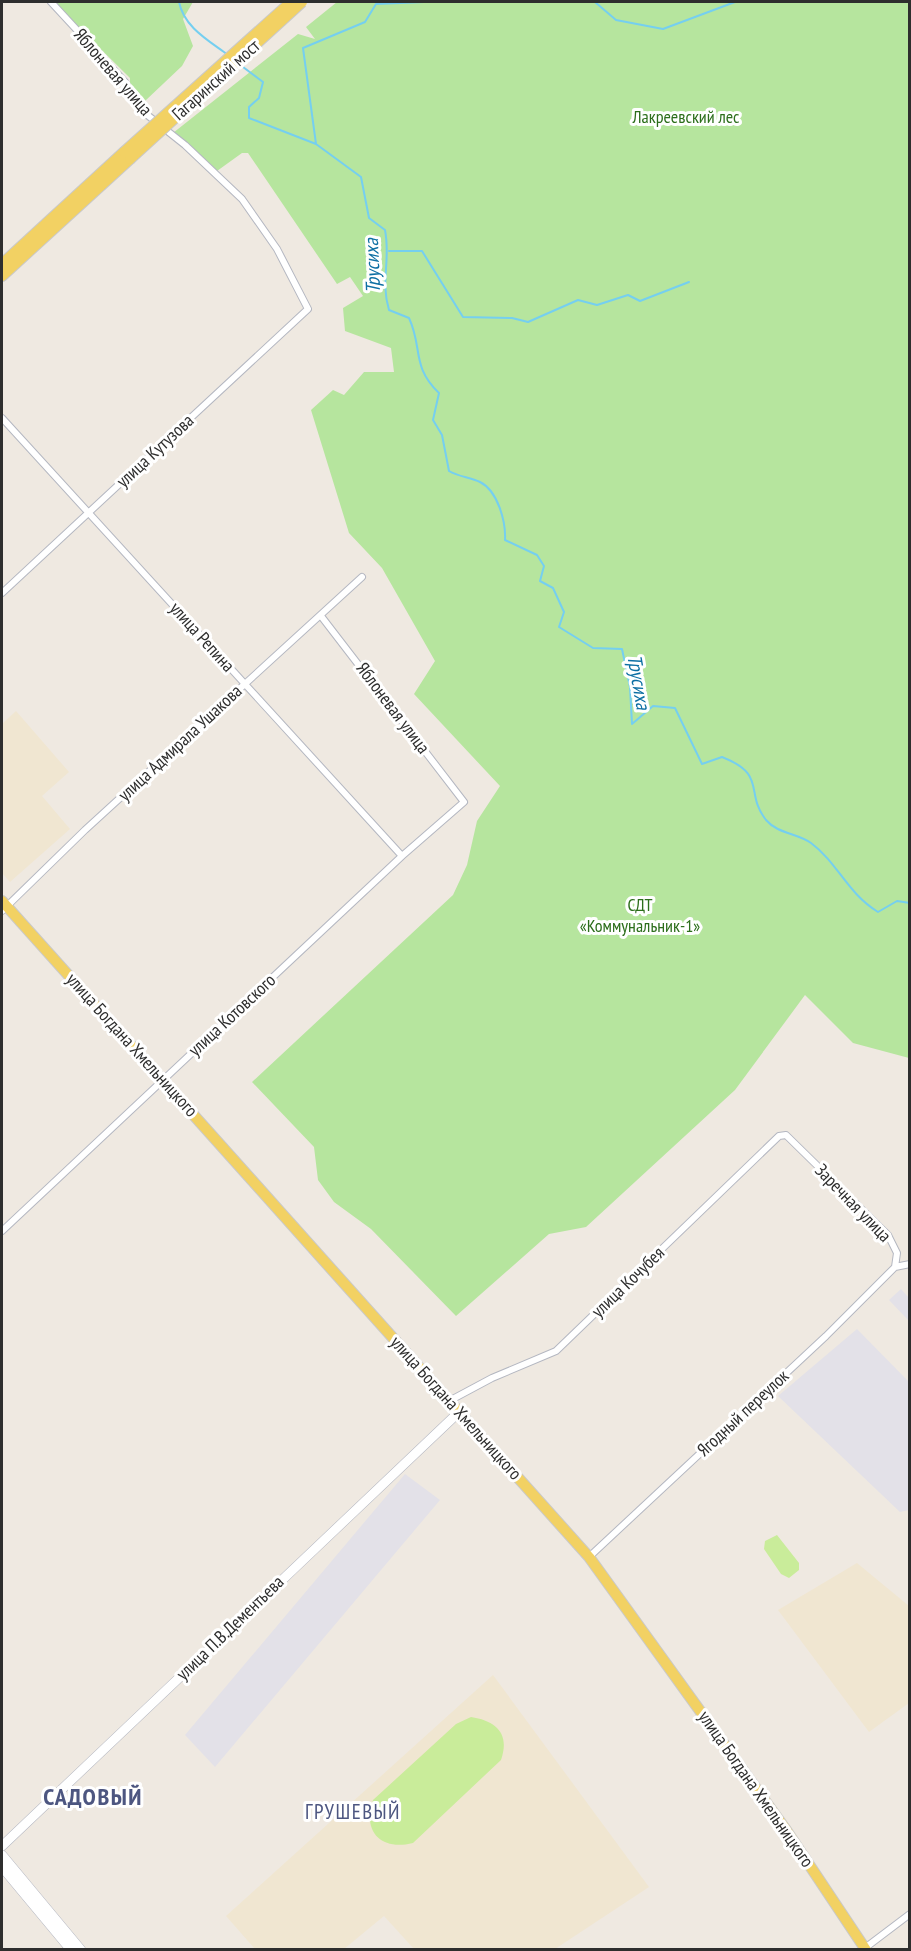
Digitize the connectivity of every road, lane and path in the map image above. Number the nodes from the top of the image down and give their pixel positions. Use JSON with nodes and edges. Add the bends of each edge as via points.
{"nodes":[{"id":1,"x":51,"y":2,"type":"edge"},
{"id":2,"x":291,"y":2,"type":"edge"},
{"id":3,"x":302,"y":2,"type":"edge"},
{"id":4,"x":127,"y":156,"type":"junction"},
{"id":5,"x":2,"y":264,"type":"edge"},
{"id":6,"x":2,"y":276,"type":"edge"},
{"id":7,"x":308,"y":309,"type":"joint"},
{"id":8,"x":2,"y":418,"type":"edge"},
{"id":9,"x":89,"y":513,"type":"junction"},
{"id":10,"x":362,"y":577,"type":"dead end"},
{"id":11,"x":2,"y":593,"type":"edge"},
{"id":12,"x":321,"y":616,"type":"junction"},
{"id":13,"x":245,"y":684,"type":"junction"},
{"id":14,"x":464,"y":802,"type":"joint"},
{"id":15,"x":402,"y":856,"type":"junction"},
{"id":16,"x":3,"y":906,"type":"edge"},
{"id":17,"x":163,"y":1080,"type":"junction"},
{"id":18,"x":786,"y":1135,"type":"joint"},
{"id":19,"x":2,"y":1231,"type":"edge"},
{"id":20,"x":909,"y":1264,"type":"edge"},
{"id":21,"x":895,"y":1267,"type":"junction"},
{"id":22,"x":449,"y":1401,"type":"junction"},
{"id":23,"x":459,"y":1412,"type":"junction"},
{"id":24,"x":589,"y":1557,"type":"junction"},
{"id":25,"x":2,"y":1846,"type":"edge"},
{"id":26,"x":2,"y":1855,"type":"edge"},
{"id":27,"x":2,"y":1867,"type":"edge"},
{"id":28,"x":909,"y":1914,"type":"edge"},
{"id":29,"x":865,"y":1949,"type":"edge"},
{"id":30,"x":71,"y":1950,"type":"edge"},
{"id":31,"x":81,"y":1950,"type":"edge"}],
"edges":[{"from":1,"to":7,"type":"street","name":"Яблоневая улица","via":[[125,82],[141,110],[242,199],[277,249]]},
{"from":2,"to":4,"type":"main road","name":"Гагаринский мост","bridge":true},
{"from":3,"to":4,"type":"main road","name":"Гагаринский мост","bridge":true},
{"from":4,"to":5,"type":"main road"},
{"from":4,"to":6,"type":"main road"},
{"from":7,"to":9,"type":"street","name":"улица Кутузова"},
{"from":8,"to":9,"type":"street","name":"улица Репина"},
{"from":9,"to":11,"type":"street","name":"улица Кутузова"},
{"from":9,"to":13,"type":"street","name":"улица Репина"},
{"from":10,"to":12,"type":"street","name":"улица Адмирала Ушакова"},
{"from":12,"to":13,"type":"street","name":"улица Адмирала Ушакова"},
{"from":12,"to":14,"type":"street","name":"Яблоневая улица"},
{"from":13,"to":15,"type":"street","name":"улица Репина"},
{"from":13,"to":16,"type":"street","name":"улица Адмирала Ушакова"},
{"from":14,"to":15,"type":"street","name":"улица Котовского"},
{"from":15,"to":17,"type":"street","name":"улица Котовского"},
{"from":16,"to":17,"type":"main road","name":"улица Богдана Хмельницкого"},
{"from":17,"to":19,"type":"street","name":"улица Котовского"},
{"from":17,"to":22,"type":"main road","name":"улица Богдана Хмельницкого"},
{"from":18,"to":21,"type":"street","name":"Заречная улица","via":[[888,1235],[897,1253]]},
{"from":18,"to":22,"type":"street","name":"улица Кочубея","via":[[779,1136],[556,1351]]},
{"from":20,"to":21,"type":"street","name":"Заречная улица"},
{"from":21,"to":24,"type":"street","name":"Ягодный переулок"},
{"from":22,"to":23,"type":"main road","name":"улица Богдана Хмельницкого"},
{"from":23,"to":24,"type":"main road","name":"улица Богдана Хмельницкого"},
{"from":23,"to":25,"type":"street","name":"улица П.В.Дементьева"},
{"from":24,"to":29,"type":"main road","name":"улица Богдана Хмельницкого","via":[[774,1812]]},
{"from":26,"to":31,"type":"street"},
{"from":27,"to":30,"type":"street"},
{"from":28,"to":29,"type":"street"}]}
